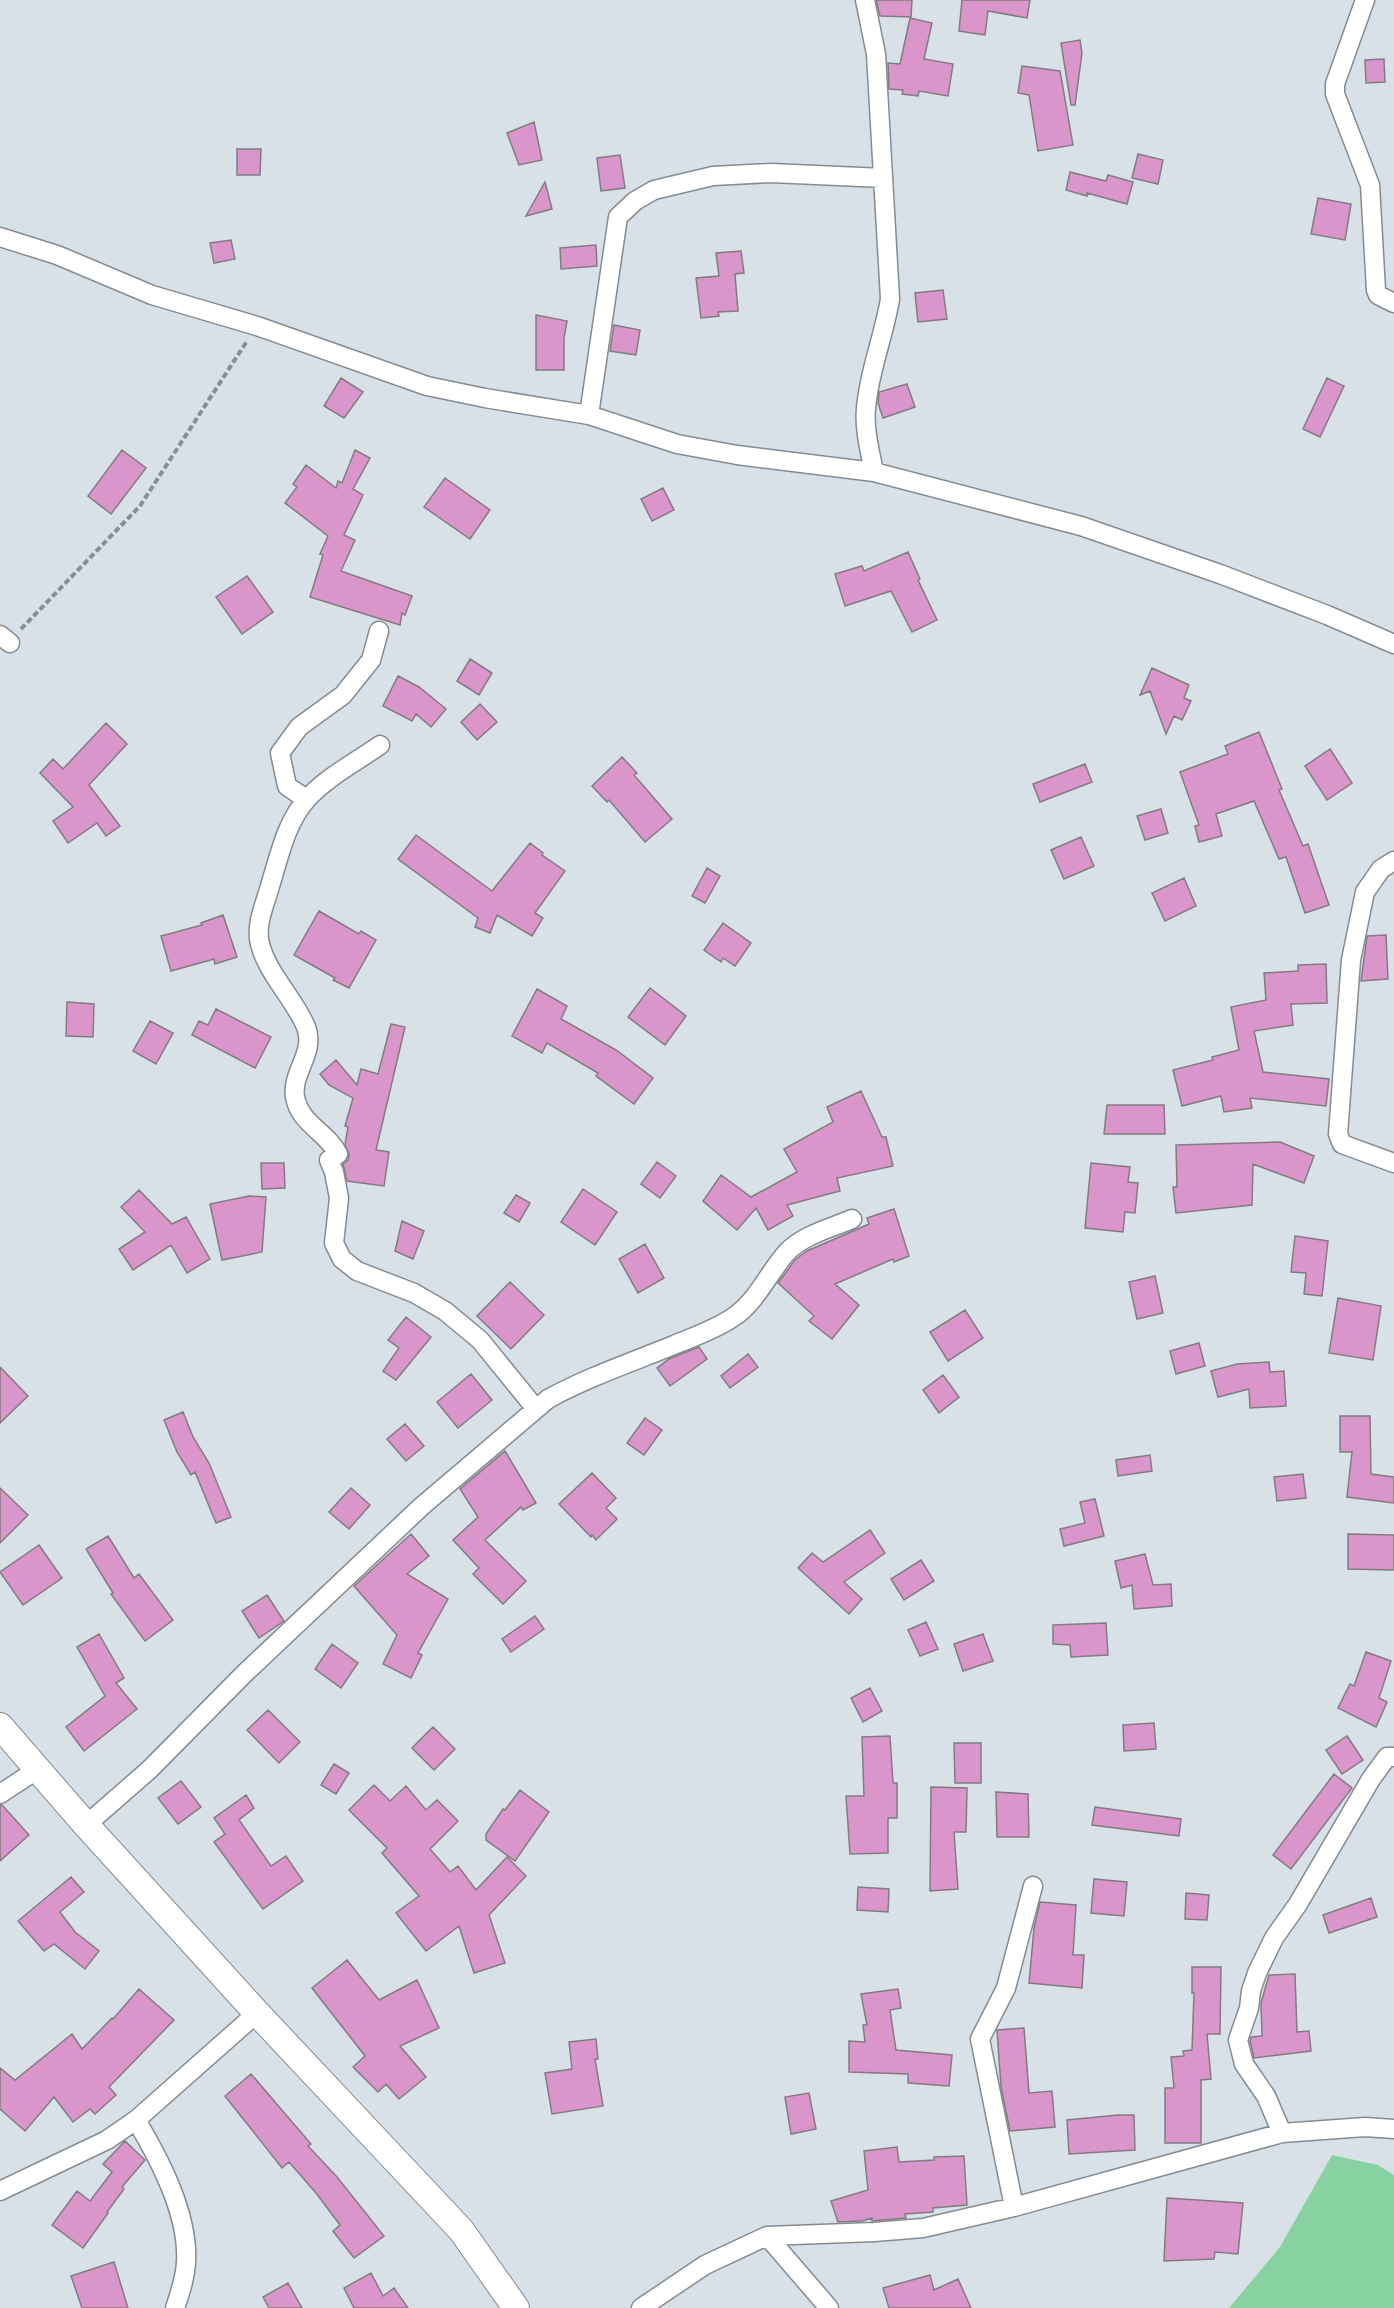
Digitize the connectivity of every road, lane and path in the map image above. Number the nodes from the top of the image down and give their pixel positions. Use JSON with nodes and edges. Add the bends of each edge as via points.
{"nodes":[{"id":1,"x":866,"y":0,"type":"edge"},
{"id":2,"x":1365,"y":0,"type":"edge"},
{"id":3,"x":883,"y":178,"type":"junction"},
{"id":4,"x":0,"y":237,"type":"edge"},
{"id":5,"x":1394,"y":303,"type":"edge"},
{"id":6,"x":257,"y":326,"type":"junction"},
{"id":7,"x":589,"y":415,"type":"junction"},
{"id":8,"x":874,"y":472,"type":"junction"},
{"id":9,"x":379,"y":631,"type":"dead end"},
{"id":10,"x":5,"y":639,"type":"edge"},
{"id":11,"x":1394,"y":644,"type":"edge"},
{"id":12,"x":380,"y":745,"type":"dead end"},
{"id":13,"x":306,"y":800,"type":"junction"},
{"id":14,"x":1394,"y":861,"type":"edge"},
{"id":15,"x":1394,"y":1162,"type":"edge"},
{"id":16,"x":852,"y":1219,"type":"dead end"},
{"id":17,"x":536,"y":1409,"type":"junction"},
{"id":18,"x":0,"y":1726,"type":"edge"},
{"id":19,"x":1394,"y":1757,"type":"edge"},
{"id":20,"x":38,"y":1768,"type":"junction"},
{"id":21,"x":0,"y":1794,"type":"edge"},
{"id":22,"x":86,"y":1825,"type":"junction"},
{"id":23,"x":1033,"y":1886,"type":"dead end"},
{"id":24,"x":257,"y":2013,"type":"junction"},
{"id":25,"x":136,"y":2120,"type":"junction"},
{"id":26,"x":1394,"y":2129,"type":"edge"},
{"id":27,"x":1282,"y":2133,"type":"junction"},
{"id":28,"x":0,"y":2190,"type":"edge"},
{"id":29,"x":1014,"y":2207,"type":"junction"},
{"id":30,"x":767,"y":2235,"type":"junction"},
{"id":31,"x":175,"y":2308,"type":"edge"},
{"id":32,"x":516,"y":2308,"type":"edge"},
{"id":33,"x":640,"y":2308,"type":"edge"},
{"id":34,"x":829,"y":2308,"type":"edge"}],
"edges":[{"from":1,"to":3,"type":"street","via":[[876,54]]},
{"from":2,"to":5,"type":"street","via":[[1337,75],[1335,94],[1370,185],[1376,290]]},
{"from":3,"to":7,"type":"street","via":[[771,173],[713,176],[654,190],[635,201],[618,217]]},
{"from":3,"to":8,"type":"street","via":[[890,299],[865,409]]},
{"from":4,"to":6,"type":"street","via":[[57,255],[152,295]]},
{"from":6,"to":7,"type":"street","via":[[427,386]]},
{"from":6,"to":10,"type":"path","via":[[141,506],[23,626]]},
{"from":7,"to":8,"type":"street","via":[[677,444]]},
{"from":8,"to":11,"type":"street","via":[[1104,533],[1231,578]]},
{"from":9,"to":13,"type":"street","via":[[371,660],[343,695],[299,728],[280,753],[287,786]]},
{"from":12,"to":13,"type":"street"},
{"from":13,"to":17,"type":"street","via":[[284,839],[259,922],[260,943],[309,1040],[294,1083],[298,1105],[311,1126],[327,1138],[338,1154],[329,1160],[339,1198],[334,1243],[342,1259],[357,1271],[414,1293],[454,1318],[480,1340]]},
{"from":14,"to":15,"type":"street","via":[[1381,869],[1365,892],[1351,960],[1338,1134],[1342,1144]]},
{"from":16,"to":17,"type":"street","via":[[788,1251],[742,1310],[726,1322],[570,1387]]},
{"from":17,"to":22,"type":"street","via":[[422,1506],[149,1770]]},
{"from":18,"to":20,"type":"main road"},
{"from":19,"to":27,"type":"street","via":[[1387,1757],[1371,1779],[1274,1938],[1251,1991],[1238,2040],[1244,2064],[1266,2096]]},
{"from":20,"to":21,"type":"street"},
{"from":20,"to":22,"type":"main road"},
{"from":22,"to":24,"type":"main road"},
{"from":23,"to":29,"type":"street","via":[[1006,1988],[980,2039]]},
{"from":24,"to":25,"type":"street"},
{"from":24,"to":32,"type":"main road","via":[[461,2230]]},
{"from":25,"to":28,"type":"street","via":[[106,2140]]},
{"from":25,"to":31,"type":"street","via":[[174,2196],[183,2232],[186,2262]]},
{"from":26,"to":27,"type":"street","via":[[1365,2127]]},
{"from":27,"to":29,"type":"street"},
{"from":29,"to":30,"type":"street","via":[[923,2228]]},
{"from":30,"to":33,"type":"street","via":[[705,2265]]},
{"from":30,"to":34,"type":"street"}]}
